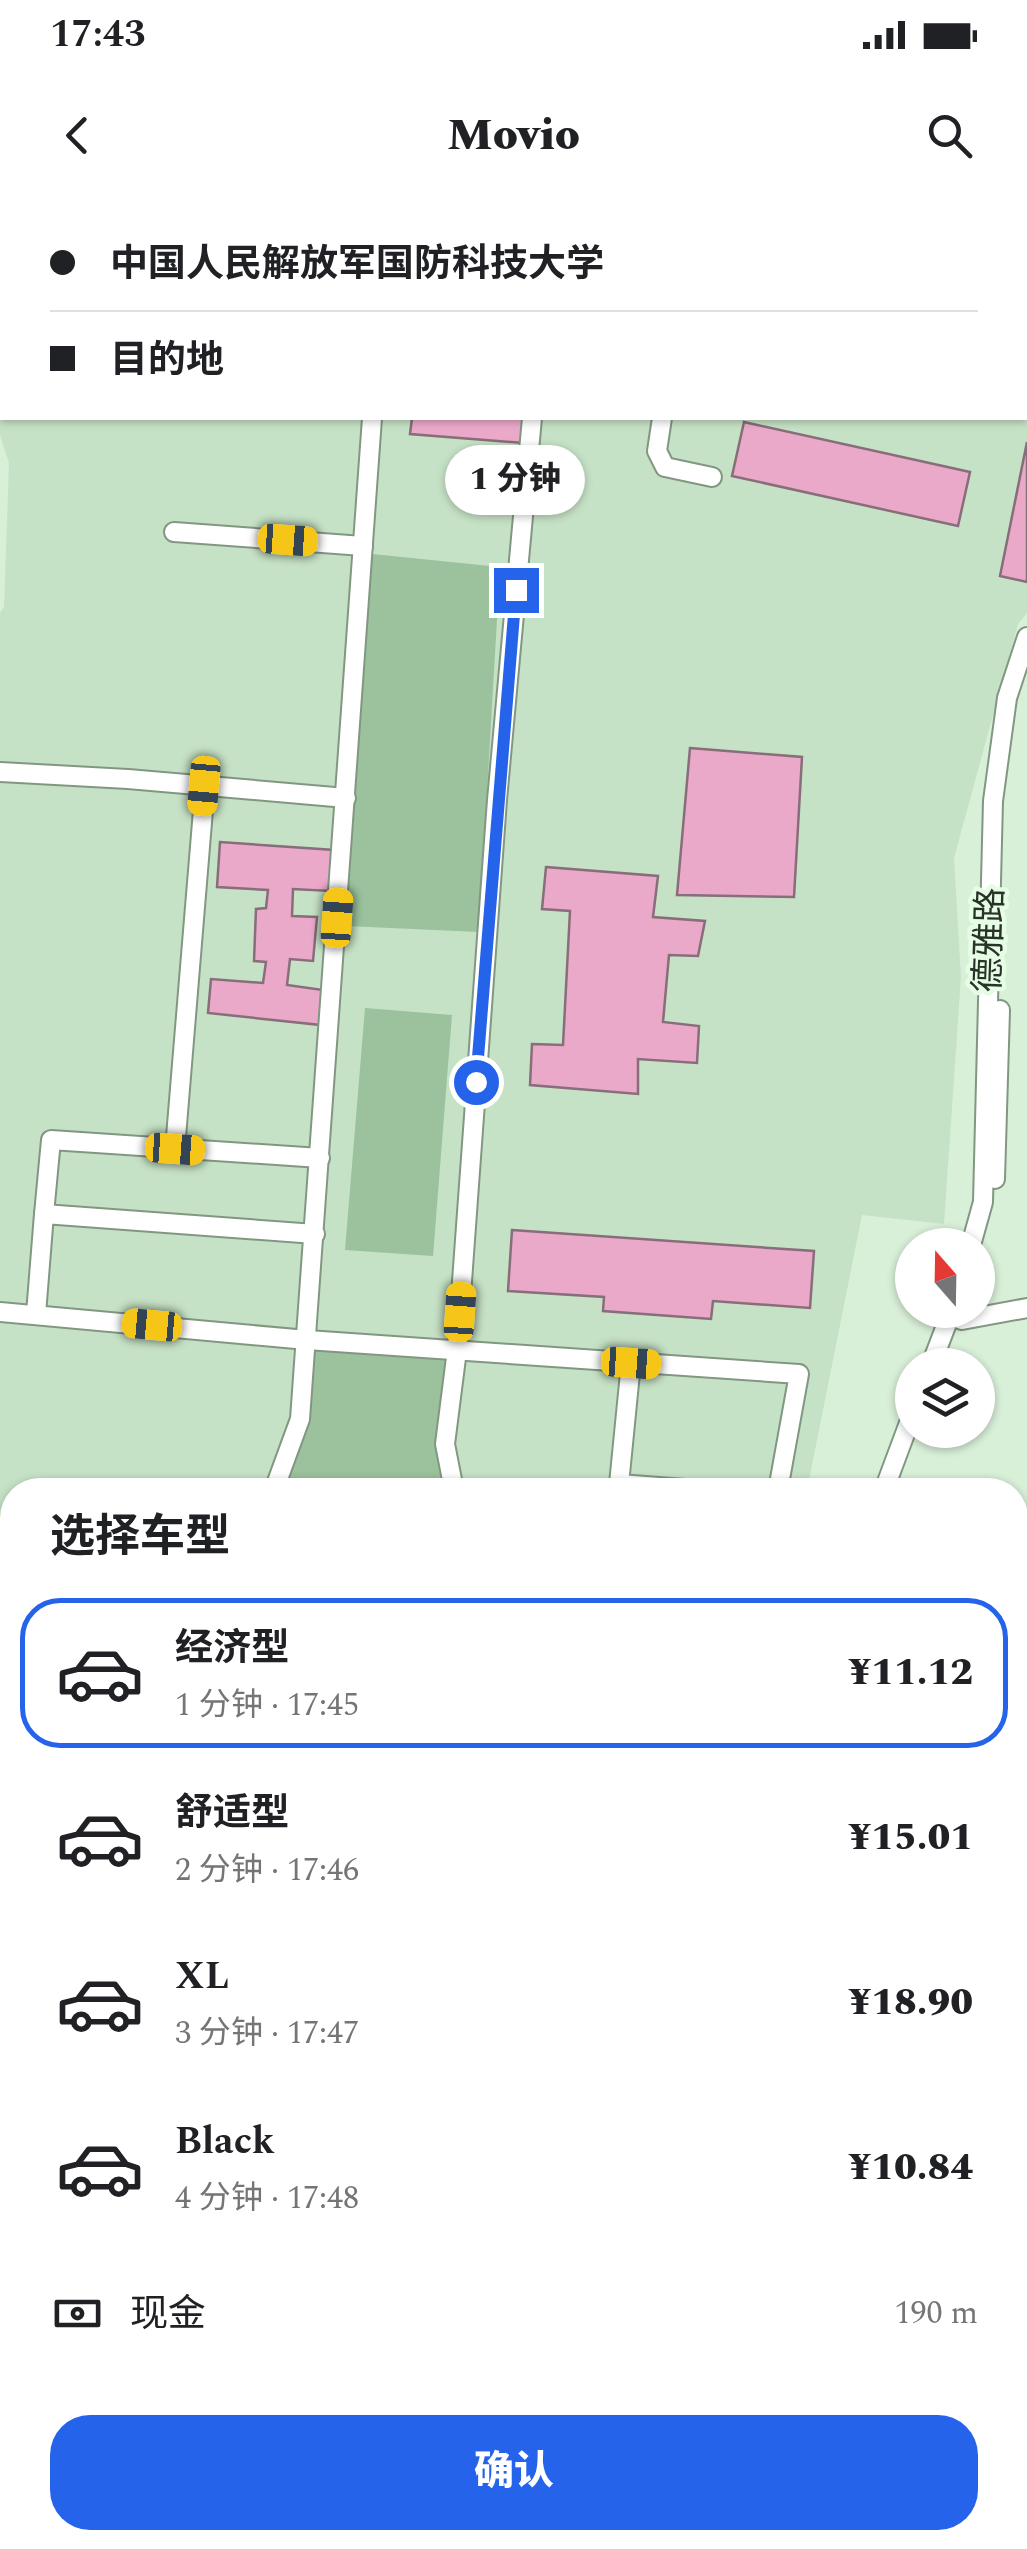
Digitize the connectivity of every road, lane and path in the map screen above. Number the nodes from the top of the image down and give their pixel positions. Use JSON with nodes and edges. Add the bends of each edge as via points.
{"nodes":[{"id":1,"x":372,"y":420,"type":"edge"},
{"id":2,"x":532,"y":420,"type":"edge"},
{"id":3,"x":662,"y":420,"type":"edge"},
{"id":4,"x":712,"y":477,"type":"dead end"},
{"id":5,"x":174,"y":532,"type":"dead end"},
{"id":6,"x":363,"y":546,"type":"junction"},
{"id":7,"x":1027,"y":637,"type":"edge"},
{"id":8,"x":1027,"y":664,"type":"edge"},
{"id":9,"x":0,"y":772,"type":"edge"},
{"id":10,"x":204,"y":786,"type":"junction"},
{"id":11,"x":346,"y":798,"type":"junction"},
{"id":12,"x":175,"y":1149,"type":"junction"},
{"id":13,"x":320,"y":1158,"type":"junction"},
{"id":14,"x":44,"y":1214,"type":"junction"},
{"id":15,"x":976,"y":1228,"type":"edge"},
{"id":16,"x":987,"y":1228,"type":"edge"},
{"id":17,"x":315,"y":1234,"type":"junction"},
{"id":18,"x":1027,"y":1308,"type":"edge"},
{"id":19,"x":995,"y":1311,"type":"edge"},
{"id":20,"x":0,"y":1312,"type":"edge"},
{"id":21,"x":36,"y":1314,"type":"junction"},
{"id":22,"x":307,"y":1340,"type":"junction"},
{"id":23,"x":457,"y":1350,"type":"junction"},
{"id":24,"x":631,"y":1363,"type":"junction"},
{"id":25,"x":900,"y":1448,"type":"edge"},
{"id":26,"x":912,"y":1448,"type":"edge"},
{"id":27,"x":278,"y":1478,"type":"edge"},
{"id":28,"x":452,"y":1478,"type":"edge"},
{"id":29,"x":620,"y":1478,"type":"edge"},
{"id":30,"x":780,"y":1478,"type":"edge"},
{"id":31,"x":888,"y":1478,"type":"edge"},
{"id":32,"x":901,"y":1478,"type":"edge"}],
"edges":[{"from":1,"to":6,"type":"street"},
{"from":2,"to":23,"type":"street"},
{"from":3,"to":4,"type":"street","via":[[658,451],[665,467]]},
{"from":5,"to":6,"type":"street"},
{"from":6,"to":11,"type":"street"},
{"from":7,"to":15,"type":"street","name":"德雅路","via":[[1007,698],[994,801],[983,1202]]},
{"from":8,"to":16,"type":"street","name":"德雅路","via":[[1016,696],[1004,799],[997,1138]]},
{"from":9,"to":10,"type":"street"},
{"from":10,"to":11,"type":"street"},
{"from":10,"to":12,"type":"street"},
{"from":11,"to":13,"type":"street"},
{"from":12,"to":13,"type":"street"},
{"from":12,"to":14,"type":"street","via":[[51,1140]]},
{"from":13,"to":17,"type":"street"},
{"from":14,"to":17,"type":"street"},
{"from":14,"to":21,"type":"street"},
{"from":17,"to":22,"type":"street"},
{"from":18,"to":19,"type":"street"},
{"from":20,"to":21,"type":"street"},
{"from":21,"to":22,"type":"street"},
{"from":22,"to":23,"type":"street"},
{"from":22,"to":27,"type":"street","via":[[300,1419]]},
{"from":23,"to":24,"type":"street"},
{"from":23,"to":28,"type":"street","via":[[445,1444]]},
{"from":24,"to":29,"type":"street"},
{"from":24,"to":30,"type":"street","via":[[799,1374]]},
{"from":25,"to":31,"type":"street"},
{"from":26,"to":32,"type":"street"}]}
